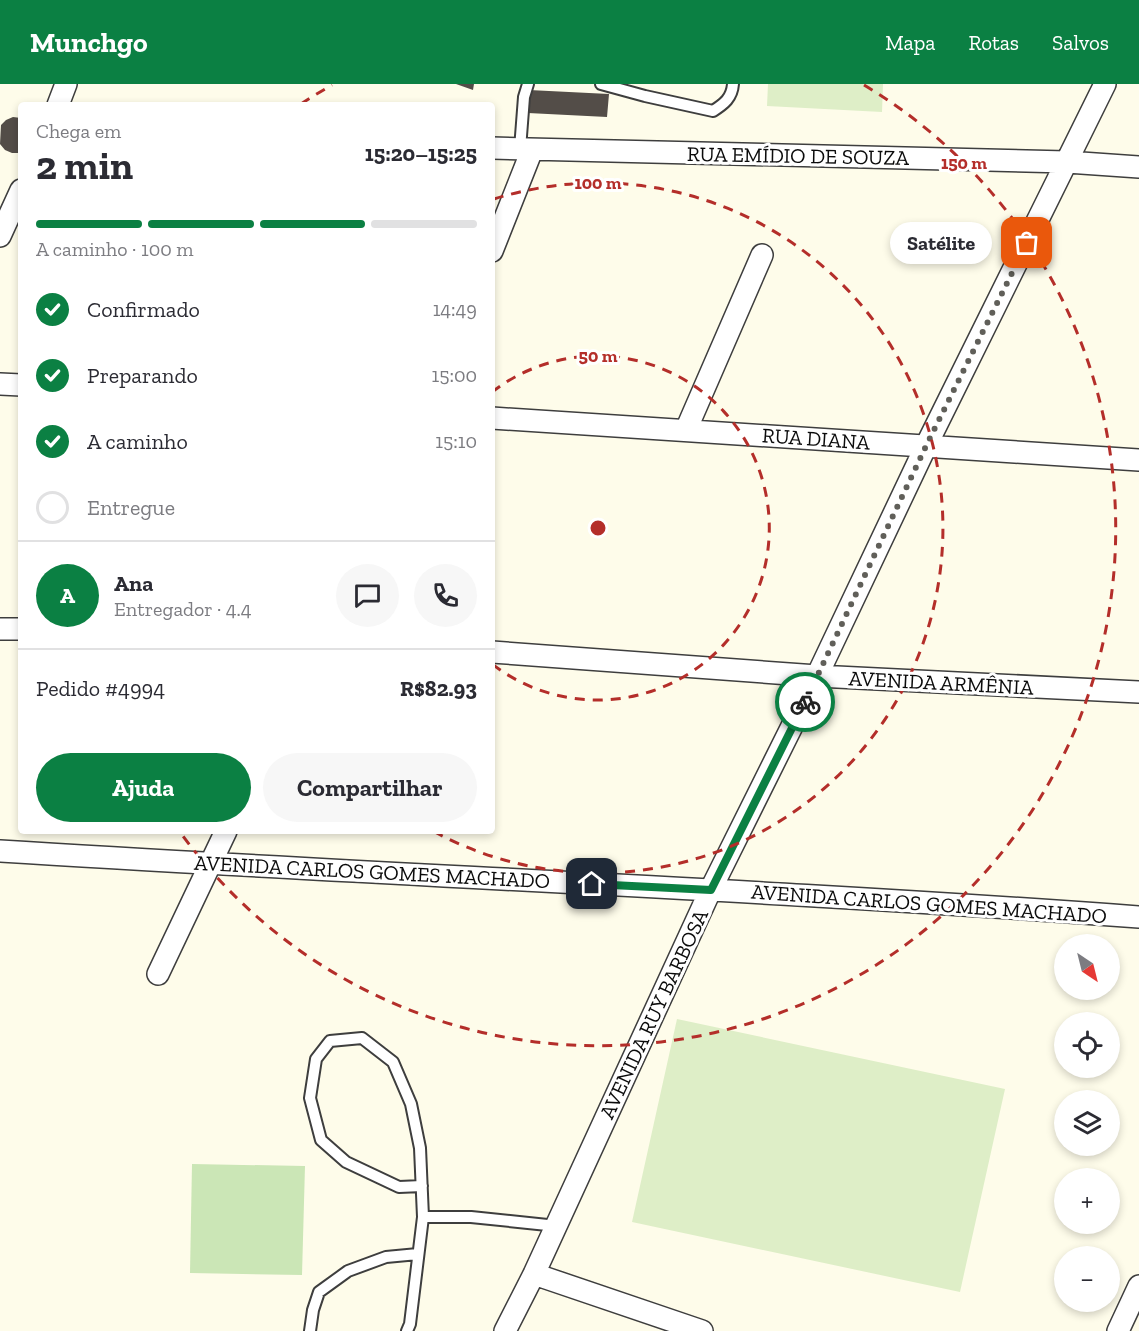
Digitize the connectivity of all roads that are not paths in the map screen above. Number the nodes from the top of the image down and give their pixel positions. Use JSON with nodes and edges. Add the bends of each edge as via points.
{"nodes":[{"id":1,"x":66,"y":84,"type":"edge"},
{"id":2,"x":528,"y":84,"type":"edge"},
{"id":3,"x":601,"y":84,"type":"edge"},
{"id":4,"x":647,"y":84,"type":"edge"},
{"id":5,"x":733,"y":84,"type":"edge"},
{"id":6,"x":1105,"y":84,"type":"edge"},
{"id":7,"x":645,"y":96,"type":"junction"},
{"id":8,"x":59,"y":102,"type":"edge"},
{"id":9,"x":495,"y":148,"type":"edge"},
{"id":10,"x":526,"y":150,"type":"junction"},
{"id":11,"x":1067,"y":162,"type":"junction"},
{"id":12,"x":1139,"y":167,"type":"edge"},
{"id":13,"x":18,"y":197,"type":"edge"},
{"id":14,"x":0,"y":236,"type":"edge"},
{"id":15,"x":495,"y":242,"type":"edge"},
{"id":16,"x":762,"y":255,"type":"dead end"},
{"id":17,"x":0,"y":384,"type":"edge"},
{"id":18,"x":18,"y":385,"type":"edge"},
{"id":19,"x":495,"y":418,"type":"edge"},
{"id":20,"x":686,"y":430,"type":"junction"},
{"id":21,"x":926,"y":446,"type":"junction"},
{"id":22,"x":1139,"y":460,"type":"edge"},
{"id":23,"x":0,"y":629,"type":"edge"},
{"id":24,"x":18,"y":629,"type":"edge"},
{"id":25,"x":495,"y":652,"type":"edge"},
{"id":26,"x":817,"y":676,"type":"junction"},
{"id":27,"x":1139,"y":693,"type":"edge"},
{"id":28,"x":225,"y":834,"type":"edge"},
{"id":29,"x":0,"y":851,"type":"edge"},
{"id":30,"x":210,"y":864,"type":"junction"},
{"id":31,"x":711,"y":890,"type":"junction"},
{"id":32,"x":1139,"y":917,"type":"edge"},
{"id":33,"x":158,"y":974,"type":"dead end"},
{"id":34,"x":422,"y":1186,"type":"junction"},
{"id":35,"x":423,"y":1217,"type":"junction"},
{"id":36,"x":557,"y":1226,"type":"junction"},
{"id":37,"x":418,"y":1254,"type":"junction"},
{"id":38,"x":534,"y":1274,"type":"junction"},
{"id":39,"x":1139,"y":1286,"type":"edge"},
{"id":40,"x":310,"y":1331,"type":"edge"},
{"id":41,"x":406,"y":1331,"type":"edge"},
{"id":42,"x":505,"y":1331,"type":"edge"},
{"id":43,"x":702,"y":1331,"type":"edge"},
{"id":44,"x":1118,"y":1331,"type":"edge"}],
"edges":[{"from":1,"to":8,"type":"street"},
{"from":2,"to":10,"type":"lane","via":[[524,97]]},
{"from":3,"to":7,"type":"lane"},
{"from":4,"to":7,"type":"lane"},
{"from":5,"to":7,"type":"lane","via":[[725,103],[713,111]]},
{"from":6,"to":11,"type":"street","name":"AVENIDA RUY BARBOSA"},
{"from":9,"to":10,"type":"street","name":"RUA EMÍDIO DE SOUZA"},
{"from":10,"to":11,"type":"street","name":"RUA EMÍDIO DE SOUZA"},
{"from":10,"to":15,"type":"street"},
{"from":11,"to":12,"type":"street","name":"RUA EMÍDIO DE SOUZA"},
{"from":11,"to":21,"type":"street","name":"AVENIDA RUY BARBOSA"},
{"from":13,"to":14,"type":"street"},
{"from":16,"to":20,"type":"street"},
{"from":17,"to":18,"type":"street"},
{"from":19,"to":20,"type":"street","name":"RUA DIANA"},
{"from":20,"to":21,"type":"street","name":"RUA DIANA"},
{"from":21,"to":22,"type":"street","name":"RUA DIANA"},
{"from":21,"to":26,"type":"street","name":"AVENIDA RUY BARBOSA"},
{"from":23,"to":24,"type":"street"},
{"from":25,"to":26,"type":"street","name":"AVENIDA ARMÊNIA"},
{"from":26,"to":27,"type":"street","name":"AVENIDA ARMÊNIA"},
{"from":26,"to":31,"type":"street","name":"AVENIDA RUY BARBOSA"},
{"from":28,"to":30,"type":"street"},
{"from":29,"to":30,"type":"street","name":"AVENIDA CARLOS GOMES MACHADO"},
{"from":30,"to":31,"type":"street","name":"AVENIDA CARLOS GOMES MACHADO"},
{"from":30,"to":33,"type":"street"},
{"from":31,"to":32,"type":"street","name":"AVENIDA CARLOS GOMES MACHADO"},
{"from":31,"to":36,"type":"street","name":"AVENIDA RUY BARBOSA"},
{"from":34,"to":34,"type":"lane","via":[[420,1148],[411,1104],[393,1062],[362,1038],[330,1041],[316,1059],[310,1098],[321,1140],[346,1162],[399,1187]]},
{"from":34,"to":35,"type":"lane"},
{"from":35,"to":36,"type":"lane","via":[[471,1217]]},
{"from":35,"to":37,"type":"lane"},
{"from":36,"to":38,"type":"street","name":"AVENIDA RUY BARBOSA"},
{"from":37,"to":40,"type":"lane","via":[[386,1257],[348,1271],[319,1292]]},
{"from":37,"to":41,"type":"lane"},
{"from":38,"to":42,"type":"street","name":"AVENIDA RUY BARBOSA"},
{"from":38,"to":43,"type":"street"},
{"from":39,"to":44,"type":"street"}]}
